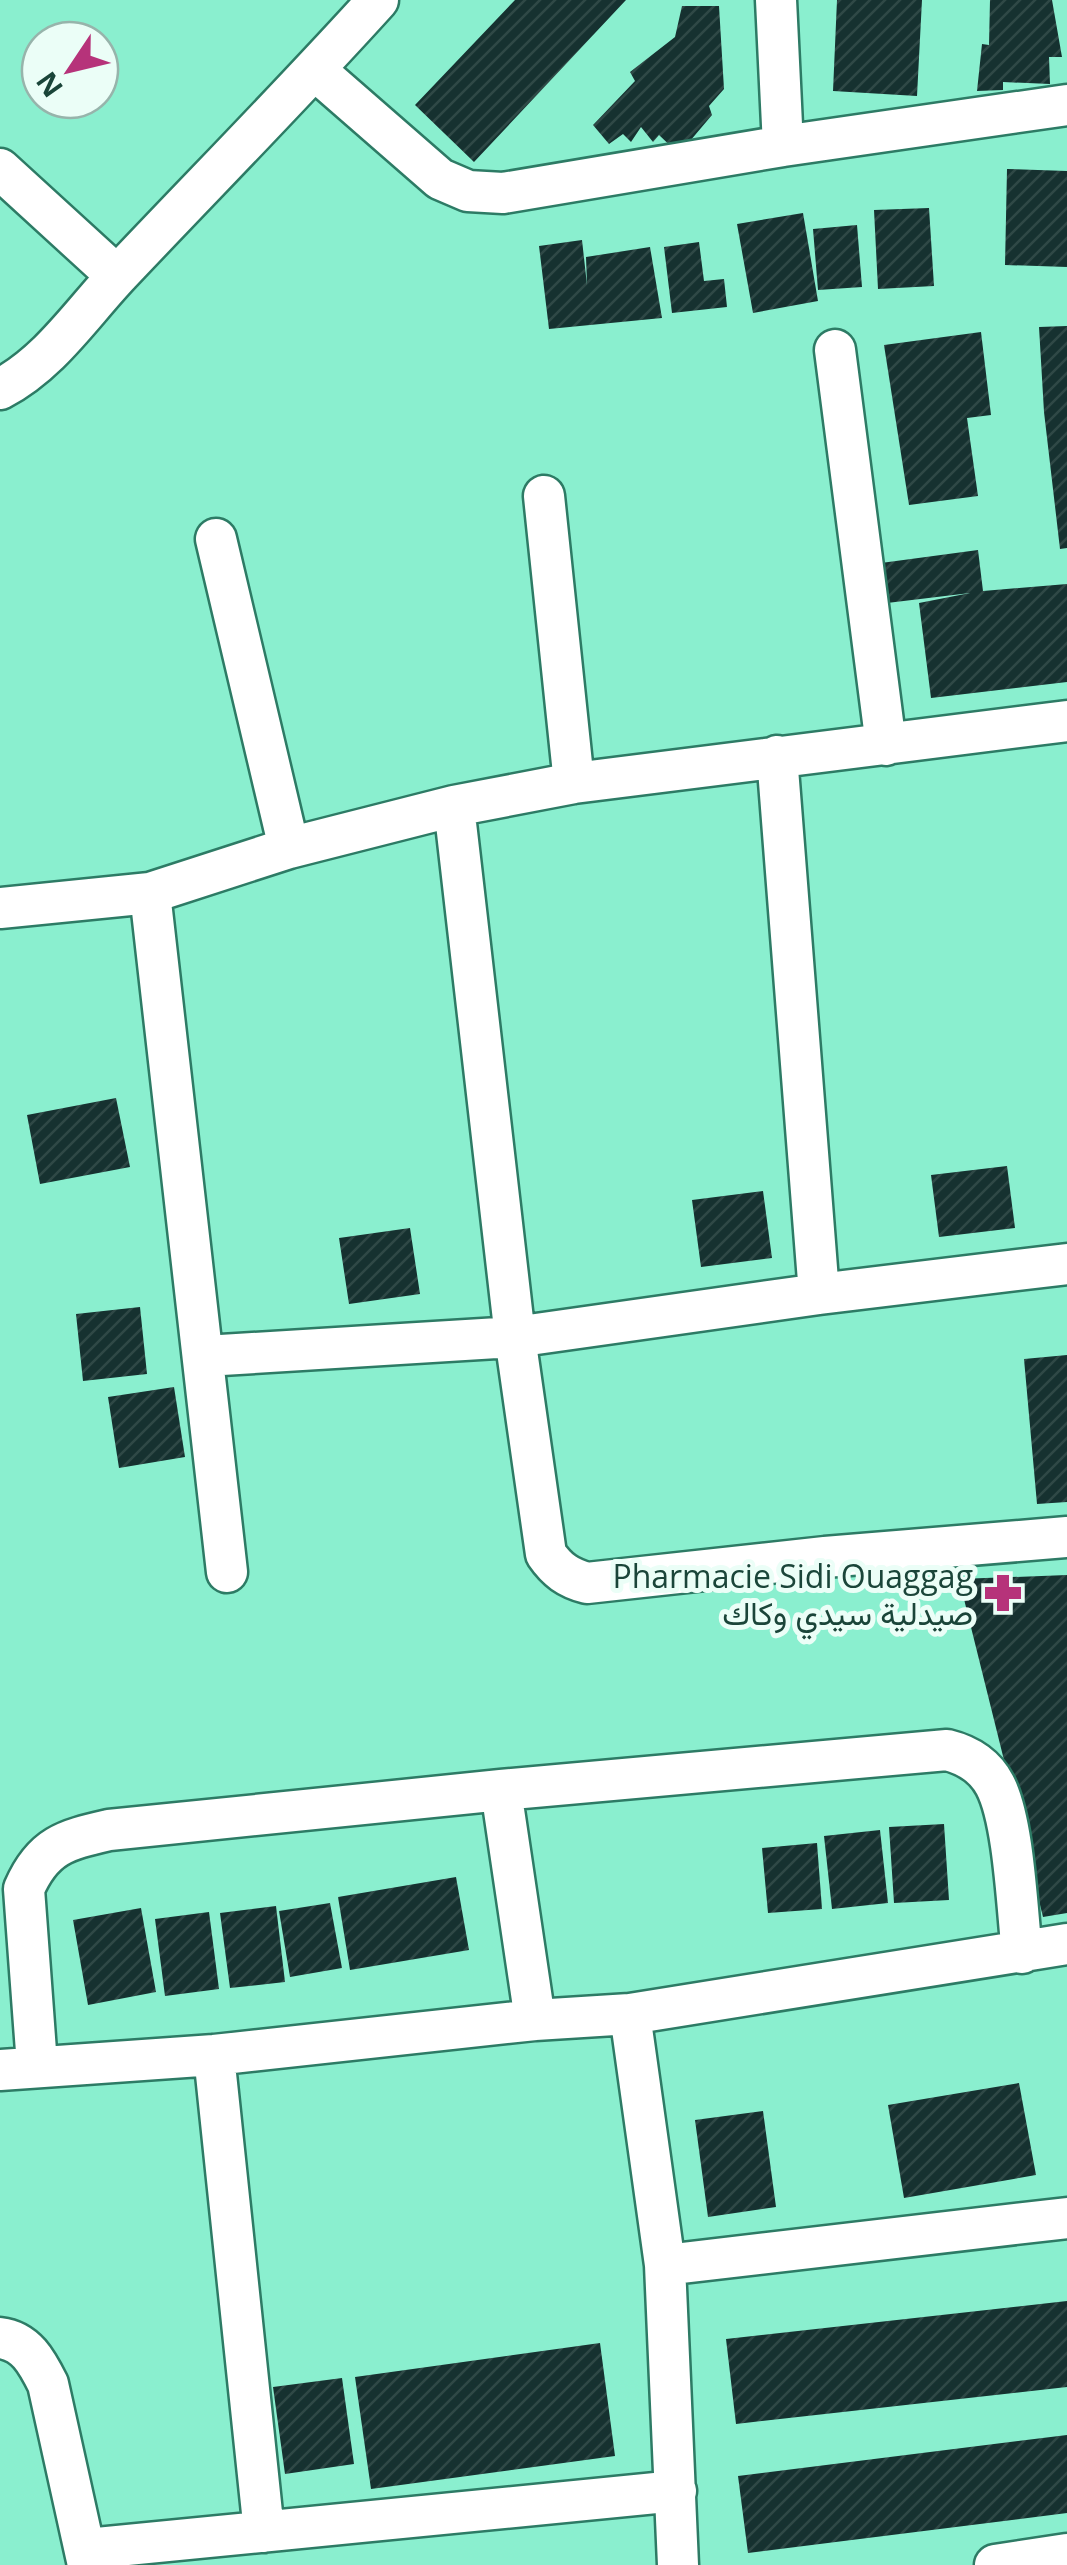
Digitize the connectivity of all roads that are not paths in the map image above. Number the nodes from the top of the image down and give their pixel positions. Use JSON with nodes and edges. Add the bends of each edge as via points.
{"nodes":[{"id":1,"x":378,"y":0,"type":"edge"},
{"id":2,"x":776,"y":0,"type":"edge"},
{"id":3,"x":316,"y":70,"type":"junction"},
{"id":4,"x":1067,"y":105,"type":"edge"},
{"id":5,"x":782,"y":146,"type":"junction"},
{"id":6,"x":0,"y":169,"type":"edge"},
{"id":7,"x":117,"y":276,"type":"junction"},
{"id":8,"x":835,"y":350,"type":"dead end"},
{"id":9,"x":0,"y":389,"type":"edge"},
{"id":10,"x":544,"y":496,"type":"dead end"},
{"id":11,"x":216,"y":539,"type":"dead end"},
{"id":12,"x":1067,"y":721,"type":"edge"},
{"id":13,"x":886,"y":745,"type":"junction"},
{"id":14,"x":778,"y":756,"type":"junction"},
{"id":15,"x":574,"y":784,"type":"junction"},
{"id":16,"x":454,"y":806,"type":"junction"},
{"id":17,"x":289,"y":848,"type":"junction"},
{"id":18,"x":150,"y":894,"type":"junction"},
{"id":19,"x":0,"y":908,"type":"edge"},
{"id":20,"x":1067,"y":1264,"type":"edge"},
{"id":21,"x":819,"y":1294,"type":"junction"},
{"id":22,"x":515,"y":1337,"type":"junction"},
{"id":23,"x":205,"y":1356,"type":"junction"},
{"id":24,"x":1067,"y":1537,"type":"edge"},
{"id":25,"x":227,"y":1572,"type":"dead end"},
{"id":26,"x":501,"y":1790,"type":"junction"},
{"id":27,"x":1067,"y":1944,"type":"edge"},
{"id":28,"x":1022,"y":1953,"type":"junction"},
{"id":29,"x":630,"y":2014,"type":"junction"},
{"id":30,"x":535,"y":2020,"type":"junction"},
{"id":31,"x":214,"y":2056,"type":"junction"},
{"id":32,"x":18,"y":2068,"type":"edge"},
{"id":33,"x":1067,"y":2218,"type":"edge"},
{"id":34,"x":666,"y":2265,"type":"junction"},
{"id":35,"x":0,"y":2338,"type":"edge"},
{"id":36,"x":676,"y":2491,"type":"junction"},
{"id":37,"x":264,"y":2532,"type":"junction"},
{"id":38,"x":1067,"y":2554,"type":"edge"},
{"id":39,"x":88,"y":2557,"type":"edge"},
{"id":40,"x":678,"y":2565,"type":"edge"},
{"id":41,"x":995,"y":2565,"type":"edge"}],
"edges":[{"from":1,"to":3,"type":"street"},
{"from":2,"to":5,"type":"street"},
{"from":3,"to":5,"type":"street","via":[[413,158],[468,191],[504,194]]},
{"from":3,"to":7,"type":"street"},
{"from":4,"to":5,"type":"street"},
{"from":6,"to":7,"type":"street"},
{"from":7,"to":9,"type":"street","via":[[52,350]]},
{"from":8,"to":13,"type":"street"},
{"from":10,"to":15,"type":"street"},
{"from":11,"to":17,"type":"street"},
{"from":12,"to":13,"type":"street"},
{"from":13,"to":14,"type":"street"},
{"from":14,"to":15,"type":"street"},
{"from":14,"to":21,"type":"street"},
{"from":15,"to":16,"type":"street"},
{"from":16,"to":17,"type":"street"},
{"from":16,"to":22,"type":"street"},
{"from":17,"to":18,"type":"street"},
{"from":18,"to":19,"type":"street"},
{"from":18,"to":23,"type":"street"},
{"from":20,"to":21,"type":"street"},
{"from":21,"to":22,"type":"street"},
{"from":22,"to":23,"type":"street"},
{"from":22,"to":24,"type":"street","via":[[546,1554],[574,1580]]},
{"from":23,"to":25,"type":"street"},
{"from":26,"to":28,"type":"street","via":[[946,1750],[962,1754],[986,1771],[1005,1810]]},
{"from":26,"to":30,"type":"street"},
{"from":26,"to":32,"type":"street","via":[[64,1840],[24,1888]]},
{"from":27,"to":28,"type":"street"},
{"from":28,"to":29,"type":"street"},
{"from":29,"to":30,"type":"street"},
{"from":29,"to":34,"type":"street"},
{"from":30,"to":31,"type":"street"},
{"from":31,"to":32,"type":"street"},
{"from":31,"to":37,"type":"street"},
{"from":33,"to":34,"type":"street"},
{"from":34,"to":36,"type":"street"},
{"from":35,"to":39,"type":"street","via":[[34,2356],[48,2384]]},
{"from":36,"to":37,"type":"street"},
{"from":36,"to":40,"type":"street"},
{"from":37,"to":39,"type":"street"},
{"from":38,"to":41,"type":"street"}]}
